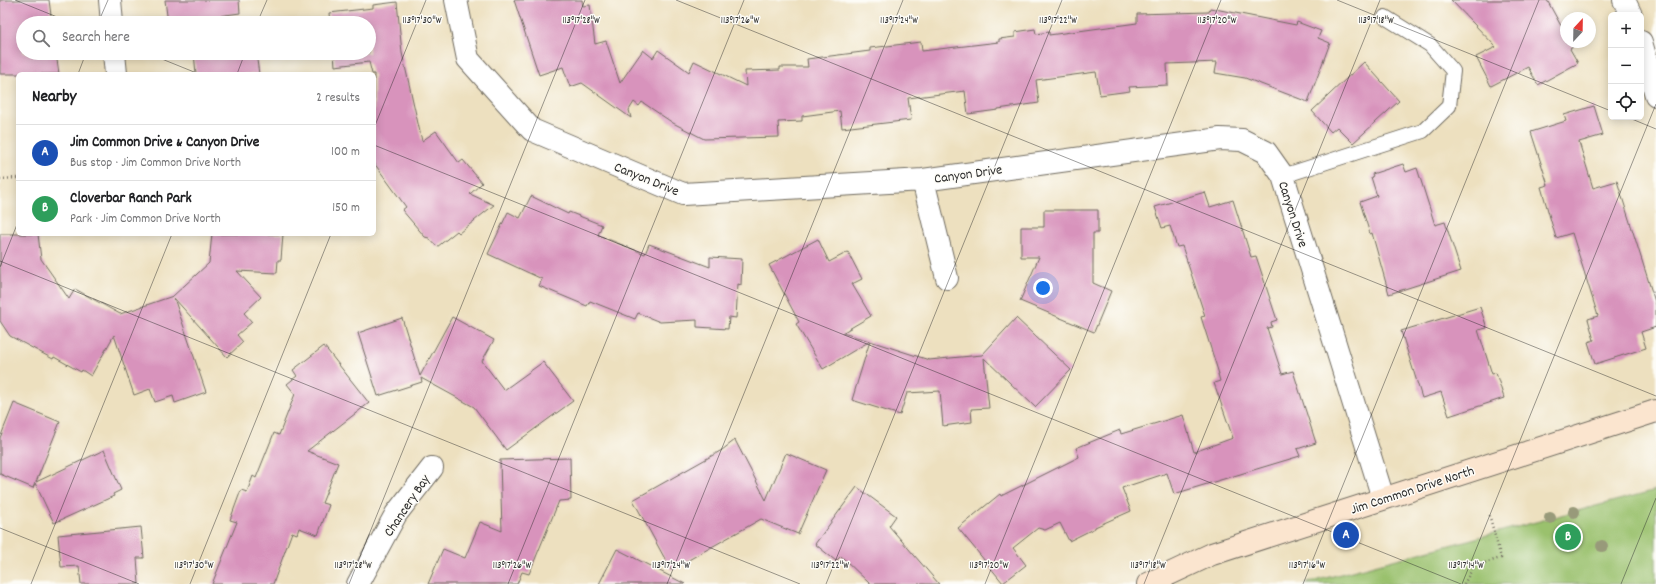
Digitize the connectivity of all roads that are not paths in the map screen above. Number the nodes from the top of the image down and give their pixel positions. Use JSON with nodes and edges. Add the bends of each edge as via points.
{"nodes":[{"id":1,"x":110,"y":0,"type":"edge"},
{"id":2,"x":456,"y":0,"type":"edge"},
{"id":3,"x":1624,"y":0,"type":"edge"},
{"id":4,"x":1630,"y":12,"type":"edge"},
{"id":5,"x":111,"y":16,"type":"edge"},
{"id":6,"x":1385,"y":17,"type":"dead end"},
{"id":7,"x":1643,"y":48,"type":"edge"},
{"id":8,"x":115,"y":60,"type":"edge"},
{"id":9,"x":116,"y":72,"type":"edge"},
{"id":10,"x":1656,"y":95,"type":"edge"},
{"id":11,"x":1283,"y":176,"type":"junction"},
{"id":12,"x":923,"y":180,"type":"junction"},
{"id":13,"x":947,"y":278,"type":"dead end"},
{"id":14,"x":1656,"y":411,"type":"edge"},
{"id":15,"x":432,"y":468,"type":"dead end"},
{"id":16,"x":1383,"y":498,"type":"junction"},
{"id":17,"x":358,"y":584,"type":"edge"},
{"id":18,"x":1148,"y":584,"type":"edge"}],
"edges":[{"from":1,"to":5,"type":"street"},
{"from":2,"to":12,"type":"street","name":"Canyon Drive","via":[[468,60],[532,130],[683,194]]},
{"from":3,"to":4,"type":"street"},
{"from":6,"to":11,"type":"lane","via":[[1430,45],[1453,70],[1449,106],[1422,131]]},
{"from":7,"to":10,"type":"street"},
{"from":8,"to":9,"type":"street"},
{"from":11,"to":12,"type":"street","name":"Canyon Drive","via":[[1266,152],[1242,140],[1220,139]]},
{"from":11,"to":16,"type":"street","name":"Canyon Drive"},
{"from":12,"to":13,"type":"street","name":"Canyon Drive"},
{"from":14,"to":16,"type":"street","name":"Jim Common Drive North"},
{"from":15,"to":17,"type":"street","name":"Chancery Bay","via":[[396,514]]},
{"from":16,"to":18,"type":"street","name":"Jim Common Drive North","via":[[1212,554]]}]}
